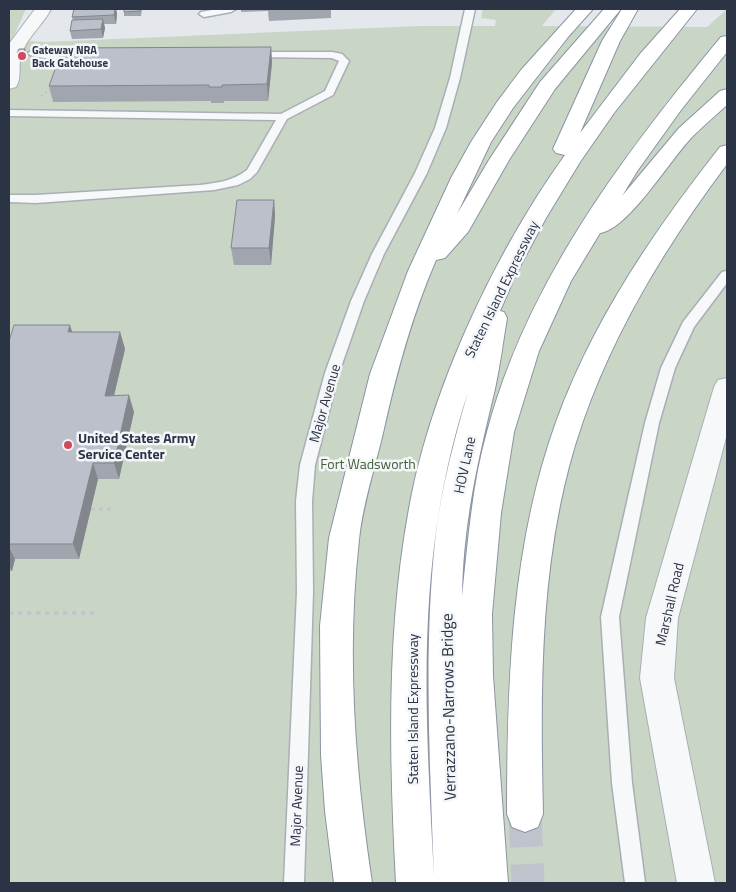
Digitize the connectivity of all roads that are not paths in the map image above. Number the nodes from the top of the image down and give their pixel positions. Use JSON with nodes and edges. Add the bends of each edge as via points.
{"nodes":[{"id":1,"x":231,"y":9,"type":"edge"},
{"id":2,"x":470,"y":9,"type":"edge"},
{"id":3,"x":586,"y":9,"type":"edge"},
{"id":4,"x":613,"y":9,"type":"edge"},
{"id":5,"x":630,"y":9,"type":"edge"},
{"id":6,"x":689,"y":9,"type":"edge"},
{"id":7,"x":41,"y":14,"type":"edge"},
{"id":8,"x":204,"y":14,"type":"dead end"},
{"id":9,"x":727,"y":41,"type":"edge"},
{"id":10,"x":33,"y":53,"type":"junction"},
{"id":11,"x":245,"y":55,"type":"edge"},
{"id":12,"x":86,"y":56,"type":"edge"},
{"id":13,"x":9,"y":84,"type":"edge"},
{"id":14,"x":727,"y":95,"type":"edge"},
{"id":15,"x":9,"y":113,"type":"edge"},
{"id":16,"x":283,"y":117,"type":"junction"},
{"id":17,"x":727,"y":151,"type":"edge"},
{"id":18,"x":9,"y":199,"type":"edge"},
{"id":19,"x":583,"y":242,"type":"junction"},
{"id":20,"x":420,"y":271,"type":"junction"},
{"id":21,"x":506,"y":271,"type":"junction"},
{"id":22,"x":727,"y":275,"type":"edge"},
{"id":23,"x":559,"y":281,"type":"junction"},
{"id":24,"x":727,"y":387,"type":"edge"},
{"id":25,"x":480,"y":400,"type":"junction"},
{"id":26,"x":452,"y":531,"type":"junction"},
{"id":27,"x":525,"y":814,"type":"tunnel mouth"},
{"id":28,"x":294,"y":883,"type":"edge"},
{"id":29,"x":353,"y":883,"type":"edge"},
{"id":30,"x":415,"y":883,"type":"edge"},
{"id":31,"x":453,"y":883,"type":"edge"},
{"id":32,"x":489,"y":883,"type":"edge"},
{"id":33,"x":634,"y":883,"type":"edge"},
{"id":34,"x":696,"y":883,"type":"edge"}],
"edges":[{"from":1,"to":8,"type":"lane"},
{"from":2,"to":28,"type":"lane","name":"Major Avenue","via":[[443,122],[378,255],[342,341],[310,449],[303,496],[305,590]]},
{"from":3,"to":20,"type":"highway","via":[[533,68],[481,142]]},
{"from":4,"to":20,"type":"highway","via":[[548,86],[460,227]]},
{"from":5,"to":21,"type":"highway","via":[[611,41]]},
{"from":6,"to":21,"type":"highway","name":"Staten Island Expressway","via":[[645,60],[584,141],[546,198]]},
{"from":7,"to":10,"type":"street"},
{"from":7,"to":13,"type":"street","via":[[12,54]]},
{"from":9,"to":19,"type":"highway","name":"Staten Island Expressway","via":[[651,136],[610,195]]},
{"from":10,"to":12,"type":"lane"},
{"from":10,"to":13,"type":"street","via":[[24,70]]},
{"from":11,"to":16,"type":"lane","via":[[332,55],[344,61],[330,93]]},
{"from":14,"to":19,"type":"highway","via":[[686,132],[635,196]]},
{"from":15,"to":16,"type":"lane"},
{"from":16,"to":18,"type":"lane","via":[[251,172],[236,182],[200,188]]},
{"from":17,"to":27,"type":"highway","via":[[672,224],[616,316],[578,398],[556,465],[540,537],[529,629],[525,686]]},
{"from":19,"to":23,"type":"highway","name":"Staten Island Expressway"},
{"from":20,"to":29,"type":"highway","via":[[383,374],[344,538],[336,626],[338,755]]},
{"from":21,"to":25,"type":"highway"},
{"from":21,"to":26,"type":"highway","name":"Staten Island Expressway","via":[[455,387],[434,458]]},
{"from":22,"to":33,"type":"lane","via":[[688,325],[668,368],[652,423],[610,617],[622,783]]},
{"from":23,"to":25,"type":"highway"},
{"from":23,"to":26,"type":"highway","name":"Staten Island Expressway","via":[[526,351],[500,432],[490,487]]},
{"from":24,"to":34,"type":"street","name":"Marshall Road","via":[[662,618],[658,649],[657,678]]},
{"from":25,"to":26,"type":"highway","name":"HOV Lane","via":[[467,444]]},
{"from":26,"to":30,"type":"highway","name":"Staten Island Expressway","via":[[412,604],[408,683]]},
{"from":26,"to":31,"type":"highway","name":"Verrazzano-Narrows Bridge","via":[[447,581],[444,697]]},
{"from":26,"to":32,"type":"highway","name":"Verrazzano-Narrows Bridge","via":[[476,614],[476,676]]}]}
